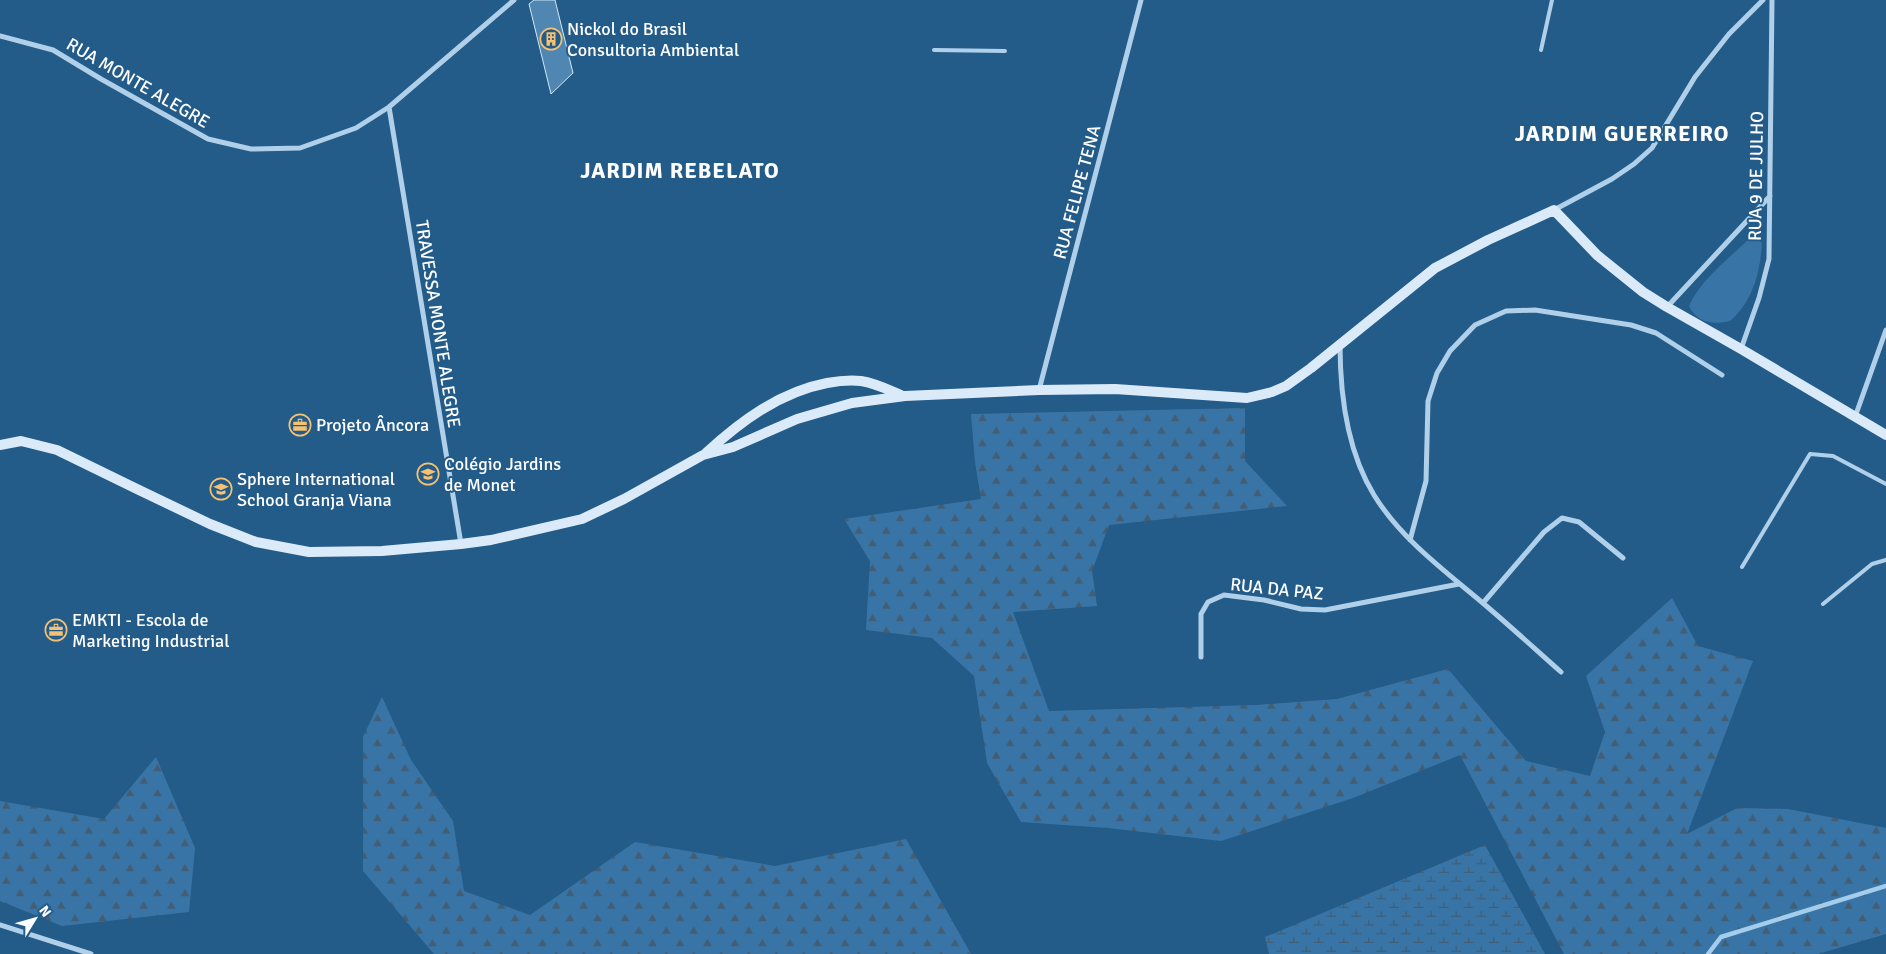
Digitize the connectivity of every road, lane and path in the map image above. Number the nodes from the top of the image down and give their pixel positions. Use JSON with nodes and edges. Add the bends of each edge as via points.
{"nodes":[{"id":1,"x":514,"y":0,"type":"edge"},
{"id":2,"x":1141,"y":0,"type":"edge"},
{"id":3,"x":1552,"y":0,"type":"edge"},
{"id":4,"x":1763,"y":0,"type":"edge"},
{"id":5,"x":1772,"y":0,"type":"edge"},
{"id":6,"x":0,"y":36,"type":"edge"},
{"id":7,"x":934,"y":50,"type":"dead end"},
{"id":8,"x":1542,"y":50,"type":"dead end"},
{"id":9,"x":1005,"y":51,"type":"dead end"},
{"id":10,"x":389,"y":107,"type":"junction"},
{"id":11,"x":1770,"y":196,"type":"junction"},
{"id":12,"x":1554,"y":210,"type":"junction"},
{"id":13,"x":1667,"y":308,"type":"junction"},
{"id":14,"x":1886,"y":330,"type":"edge"},
{"id":15,"x":1340,"y":343,"type":"junction"},
{"id":16,"x":1741,"y":348,"type":"junction"},
{"id":17,"x":1722,"y":375,"type":"dead end"},
{"id":18,"x":1039,"y":390,"type":"junction"},
{"id":19,"x":905,"y":396,"type":"junction"},
{"id":20,"x":1856,"y":417,"type":"junction"},
{"id":21,"x":1886,"y":435,"type":"edge"},
{"id":22,"x":0,"y":445,"type":"edge"},
{"id":23,"x":703,"y":455,"type":"junction"},
{"id":24,"x":1886,"y":484,"type":"edge"},
{"id":25,"x":1410,"y":540,"type":"junction"},
{"id":26,"x":461,"y":544,"type":"junction"},
{"id":27,"x":1623,"y":558,"type":"dead end"},
{"id":28,"x":1886,"y":560,"type":"edge"},
{"id":29,"x":1742,"y":567,"type":"dead end"},
{"id":30,"x":1459,"y":584,"type":"junction"},
{"id":31,"x":1483,"y":603,"type":"junction"},
{"id":32,"x":1823,"y":604,"type":"dead end"},
{"id":33,"x":1201,"y":657,"type":"dead end"},
{"id":34,"x":1561,"y":672,"type":"dead end"},
{"id":35,"x":0,"y":925,"type":"edge"},
{"id":36,"x":91,"y":954,"type":"edge"}],
"edges":[{"from":1,"to":10,"type":"street","name":"RUA MONTE ALEGRE"},
{"from":2,"to":18,"type":"street","name":"RUA FELIPE TENA"},
{"from":3,"to":8,"type":"lane"},
{"from":4,"to":12,"type":"street","via":[[1695,77],[1652,148],[1612,179]]},
{"from":5,"to":11,"type":"street","name":"RUA 9 DE JULHO"},
{"from":6,"to":10,"type":"street","name":"RUA MONTE ALEGRE","via":[[53,50],[208,139],[251,149],[300,148],[356,128]]},
{"from":7,"to":9,"type":"lane"},
{"from":10,"to":26,"type":"street","name":"TRAVESSA MONTE ALEGRE"},
{"from":11,"to":13,"type":"street"},
{"from":11,"to":16,"type":"street","name":"RUA 9 DE JULHO","via":[[1769,259]]},
{"from":12,"to":13,"type":"street","via":[[1598,255]]},
{"from":12,"to":15,"type":"street","via":[[1435,268]]},
{"from":13,"to":16,"type":"street"},
{"from":14,"to":20,"type":"street"},
{"from":15,"to":18,"type":"street","via":[[1286,386],[1247,398],[1114,389]]},
{"from":15,"to":25,"type":"street","via":[[1345,414],[1358,462],[1374,494]]},
{"from":16,"to":20,"type":"street"},
{"from":17,"to":25,"type":"street","via":[[1656,333],[1631,325],[1536,310],[1506,311],[1475,325],[1450,351],[1437,374],[1428,401],[1426,481]]},
{"from":18,"to":19,"type":"street"},
{"from":19,"to":23,"type":"street","via":[[852,402],[797,419],[733,447]]},
{"from":19,"to":23,"type":"street","via":[[861,381],[811,386],[790,393],[760,410]]},
{"from":20,"to":21,"type":"street"},
{"from":22,"to":26,"type":"street","via":[[21,441],[57,450],[156,499],[256,542],[309,552],[382,551]]},
{"from":23,"to":26,"type":"street","via":[[582,519]]},
{"from":24,"to":29,"type":"lane","via":[[1833,456],[1810,454]]},
{"from":25,"to":30,"type":"street"},
{"from":27,"to":31,"type":"street","via":[[1579,522],[1562,518],[1544,532]]},
{"from":28,"to":32,"type":"lane","via":[[1872,564]]},
{"from":30,"to":31,"type":"street"},
{"from":30,"to":33,"type":"street","name":"RUA DA PAZ","via":[[1325,610],[1301,609],[1224,595],[1208,602],[1201,614]]},
{"from":31,"to":34,"type":"street"},
{"from":35,"to":36,"type":"street"}]}
